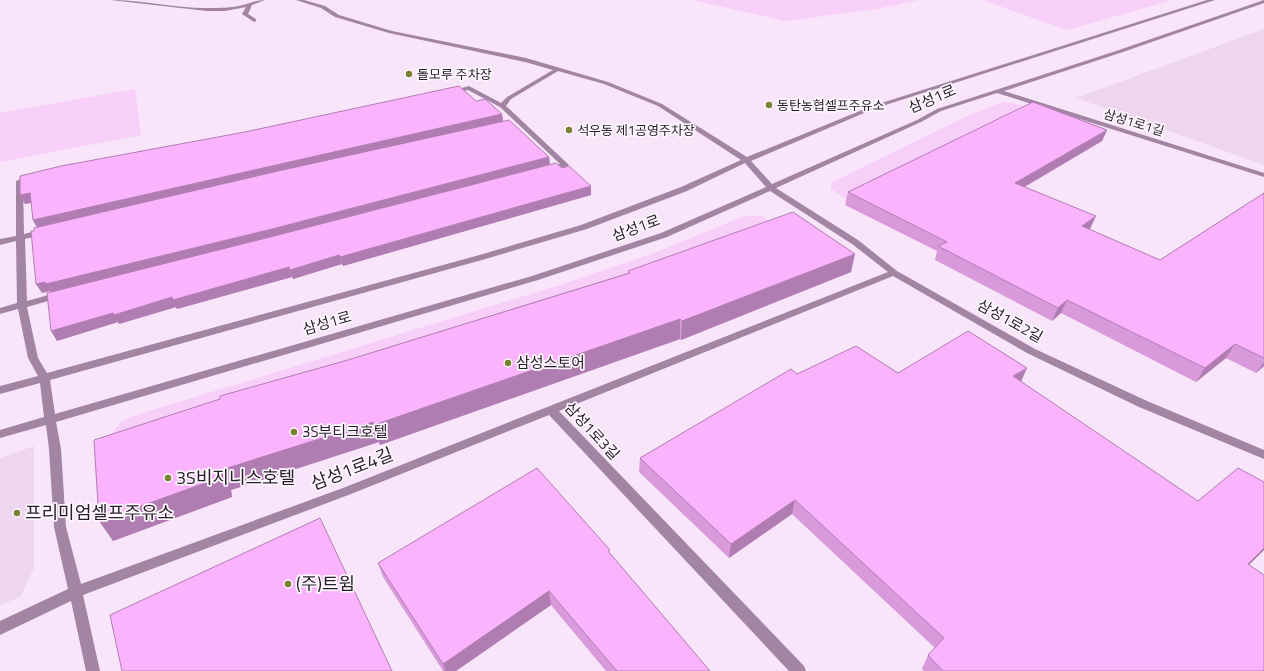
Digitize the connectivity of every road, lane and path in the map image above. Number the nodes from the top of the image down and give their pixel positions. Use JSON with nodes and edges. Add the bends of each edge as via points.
{"nodes":[{"id":1,"x":113,"y":0,"type":"edge"},
{"id":2,"x":262,"y":0,"type":"edge"},
{"id":3,"x":299,"y":0,"type":"edge"},
{"id":4,"x":1212,"y":0,"type":"edge"},
{"id":5,"x":1264,"y":1,"type":"edge"},
{"id":6,"x":250,"y":4,"type":"junction"},
{"id":7,"x":254,"y":20,"type":"dead end"},
{"id":8,"x":556,"y":70,"type":"junction"},
{"id":9,"x":997,"y":91,"type":"junction"},
{"id":10,"x":439,"y":94,"type":"edge"},
{"id":11,"x":502,"y":106,"type":"junction"},
{"id":12,"x":746,"y":160,"type":"junction"},
{"id":13,"x":542,"y":171,"type":"edge"},
{"id":14,"x":40,"y":172,"type":"edge"},
{"id":15,"x":1264,"y":175,"type":"edge"},
{"id":16,"x":771,"y":188,"type":"junction"},
{"id":17,"x":51,"y":230,"type":"edge"},
{"id":18,"x":21,"y":238,"type":"junction"},
{"id":19,"x":0,"y":242,"type":"edge"},
{"id":20,"x":894,"y":273,"type":"junction"},
{"id":21,"x":70,"y":292,"type":"edge"},
{"id":22,"x":22,"y":305,"type":"junction"},
{"id":23,"x":0,"y":311,"type":"edge"},
{"id":24,"x":44,"y":377,"type":"junction"},
{"id":25,"x":0,"y":390,"type":"edge"},
{"id":26,"x":551,"y":410,"type":"junction"},
{"id":27,"x":51,"y":419,"type":"junction"},
{"id":28,"x":0,"y":434,"type":"edge"},
{"id":29,"x":1264,"y":455,"type":"edge"},
{"id":30,"x":76,"y":592,"type":"junction"},
{"id":31,"x":0,"y":628,"type":"edge"},
{"id":32,"x":92,"y":671,"type":"edge"},
{"id":33,"x":799,"y":671,"type":"edge"}],
"edges":[{"from":1,"to":6,"type":"street","via":[[213,11]]},
{"from":2,"to":6,"type":"street"},
{"from":3,"to":8,"type":"street","name":"삼성1로2길","via":[[322,7],[337,16],[391,32],[526,60]]},
{"from":4,"to":12,"type":"street","name":"삼성1로","via":[[874,107]]},
{"from":5,"to":9,"type":"street","name":"삼성1로"},
{"from":6,"to":7,"type":"street","via":[[245,14]]},
{"from":8,"to":11,"type":"street","via":[[509,98]]},
{"from":8,"to":12,"type":"street","name":"삼성1로2길","via":[[606,83],[660,105]]},
{"from":9,"to":15,"type":"street","name":"삼성1로1길"},
{"from":9,"to":16,"type":"street","name":"삼성1로","via":[[939,110]]},
{"from":10,"to":11,"type":"street","via":[[469,88]]},
{"from":11,"to":13,"type":"street","via":[[516,123],[565,165]]},
{"from":12,"to":16,"type":"street","name":"삼성1로2길"},
{"from":12,"to":24,"type":"street","name":"삼성1로","via":[[684,189],[584,227],[480,258]]},
{"from":14,"to":18,"type":"street","via":[[19,183]]},
{"from":16,"to":20,"type":"street","name":"삼성1로2길","via":[[855,242]]},
{"from":16,"to":27,"type":"street","name":"삼성1로","via":[[664,235],[582,263]]},
{"from":17,"to":18,"type":"street"},
{"from":18,"to":19,"type":"street"},
{"from":18,"to":22,"type":"street"},
{"from":20,"to":26,"type":"street","name":"삼성1로3길"},
{"from":20,"to":29,"type":"street","name":"삼성1로2길","via":[[1031,351],[1143,404]]},
{"from":21,"to":22,"type":"street"},
{"from":22,"to":23,"type":"street"},
{"from":22,"to":24,"type":"street","via":[[33,358]]},
{"from":24,"to":25,"type":"street","name":"삼성1로"},
{"from":24,"to":27,"type":"street"},
{"from":26,"to":30,"type":"street","name":"삼성1로4길","via":[[347,491]]},
{"from":26,"to":33,"type":"street","name":"삼성1로3길"},
{"from":27,"to":28,"type":"street","name":"삼성1로"},
{"from":27,"to":30,"type":"street","via":[[60,527]]},
{"from":30,"to":31,"type":"street","name":"삼성1로4길"},
{"from":30,"to":32,"type":"street"}]}
